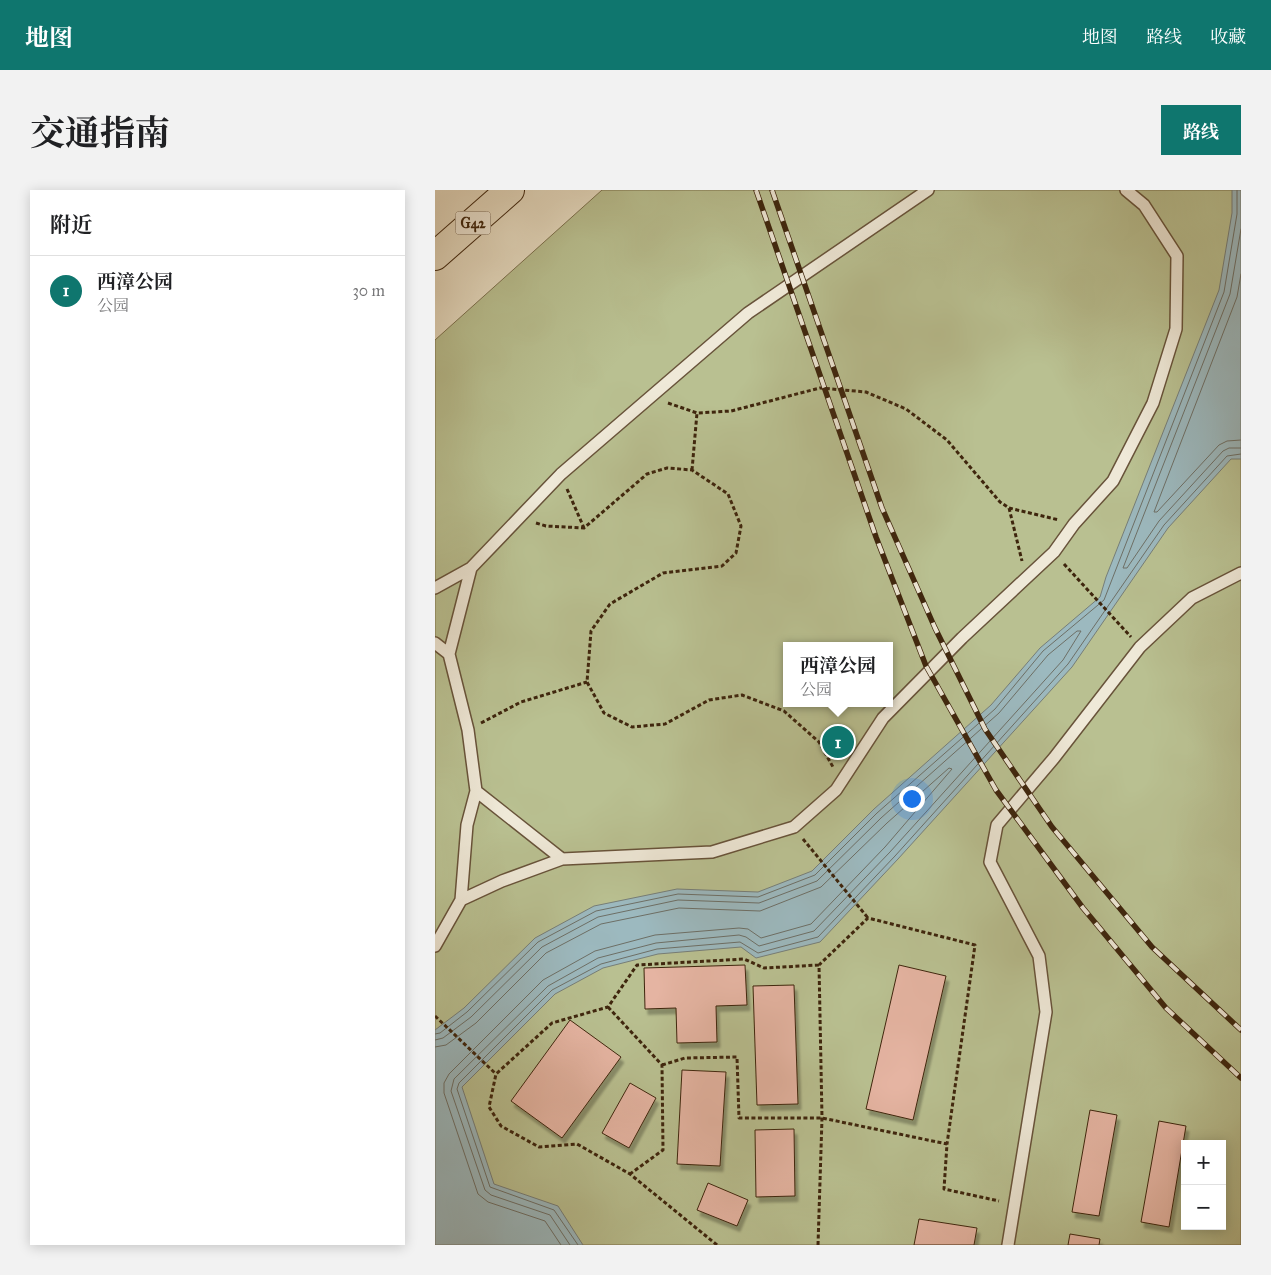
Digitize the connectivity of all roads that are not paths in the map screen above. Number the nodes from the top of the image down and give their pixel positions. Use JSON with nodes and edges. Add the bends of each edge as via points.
{"nodes":[{"id":1,"x":510,"y":190,"type":"edge"},
{"id":2,"x":928,"y":190,"type":"edge"},
{"id":3,"x":1126,"y":190,"type":"edge"},
{"id":4,"x":435,"y":256,"type":"edge"},
{"id":5,"x":471,"y":568,"type":"junction"},
{"id":6,"x":1241,"y":573,"type":"edge"},
{"id":7,"x":435,"y":588,"type":"edge"},
{"id":8,"x":435,"y":643,"type":"edge"},
{"id":9,"x":449,"y":654,"type":"junction"},
{"id":10,"x":476,"y":791,"type":"junction"},
{"id":11,"x":562,"y":859,"type":"junction"},
{"id":12,"x":461,"y":900,"type":"junction"},
{"id":13,"x":435,"y":946,"type":"edge"},
{"id":14,"x":1008,"y":1245,"type":"edge"}],
"edges":[{"from":1,"to":4,"type":"highway","number":"G42"},
{"from":2,"to":5,"type":"lane","via":[[748,313],[561,474]]},
{"from":3,"to":11,"type":"lane","via":[[1143,205],[1177,256],[1176,329],[1153,403],[1118,472],[1054,552],[883,718],[842,783],[794,827],[713,852]]},
{"from":5,"to":7,"type":"lane"},
{"from":5,"to":9,"type":"lane"},
{"from":6,"to":14,"type":"lane","via":[[1192,598],[1140,647],[997,825],[990,862],[1039,956],[1046,1012]]},
{"from":8,"to":9,"type":"lane"},
{"from":9,"to":10,"type":"lane","via":[[468,730]]},
{"from":10,"to":11,"type":"lane"},
{"from":10,"to":12,"type":"lane","via":[[467,825]]},
{"from":11,"to":12,"type":"lane"},
{"from":12,"to":13,"type":"lane"}]}
